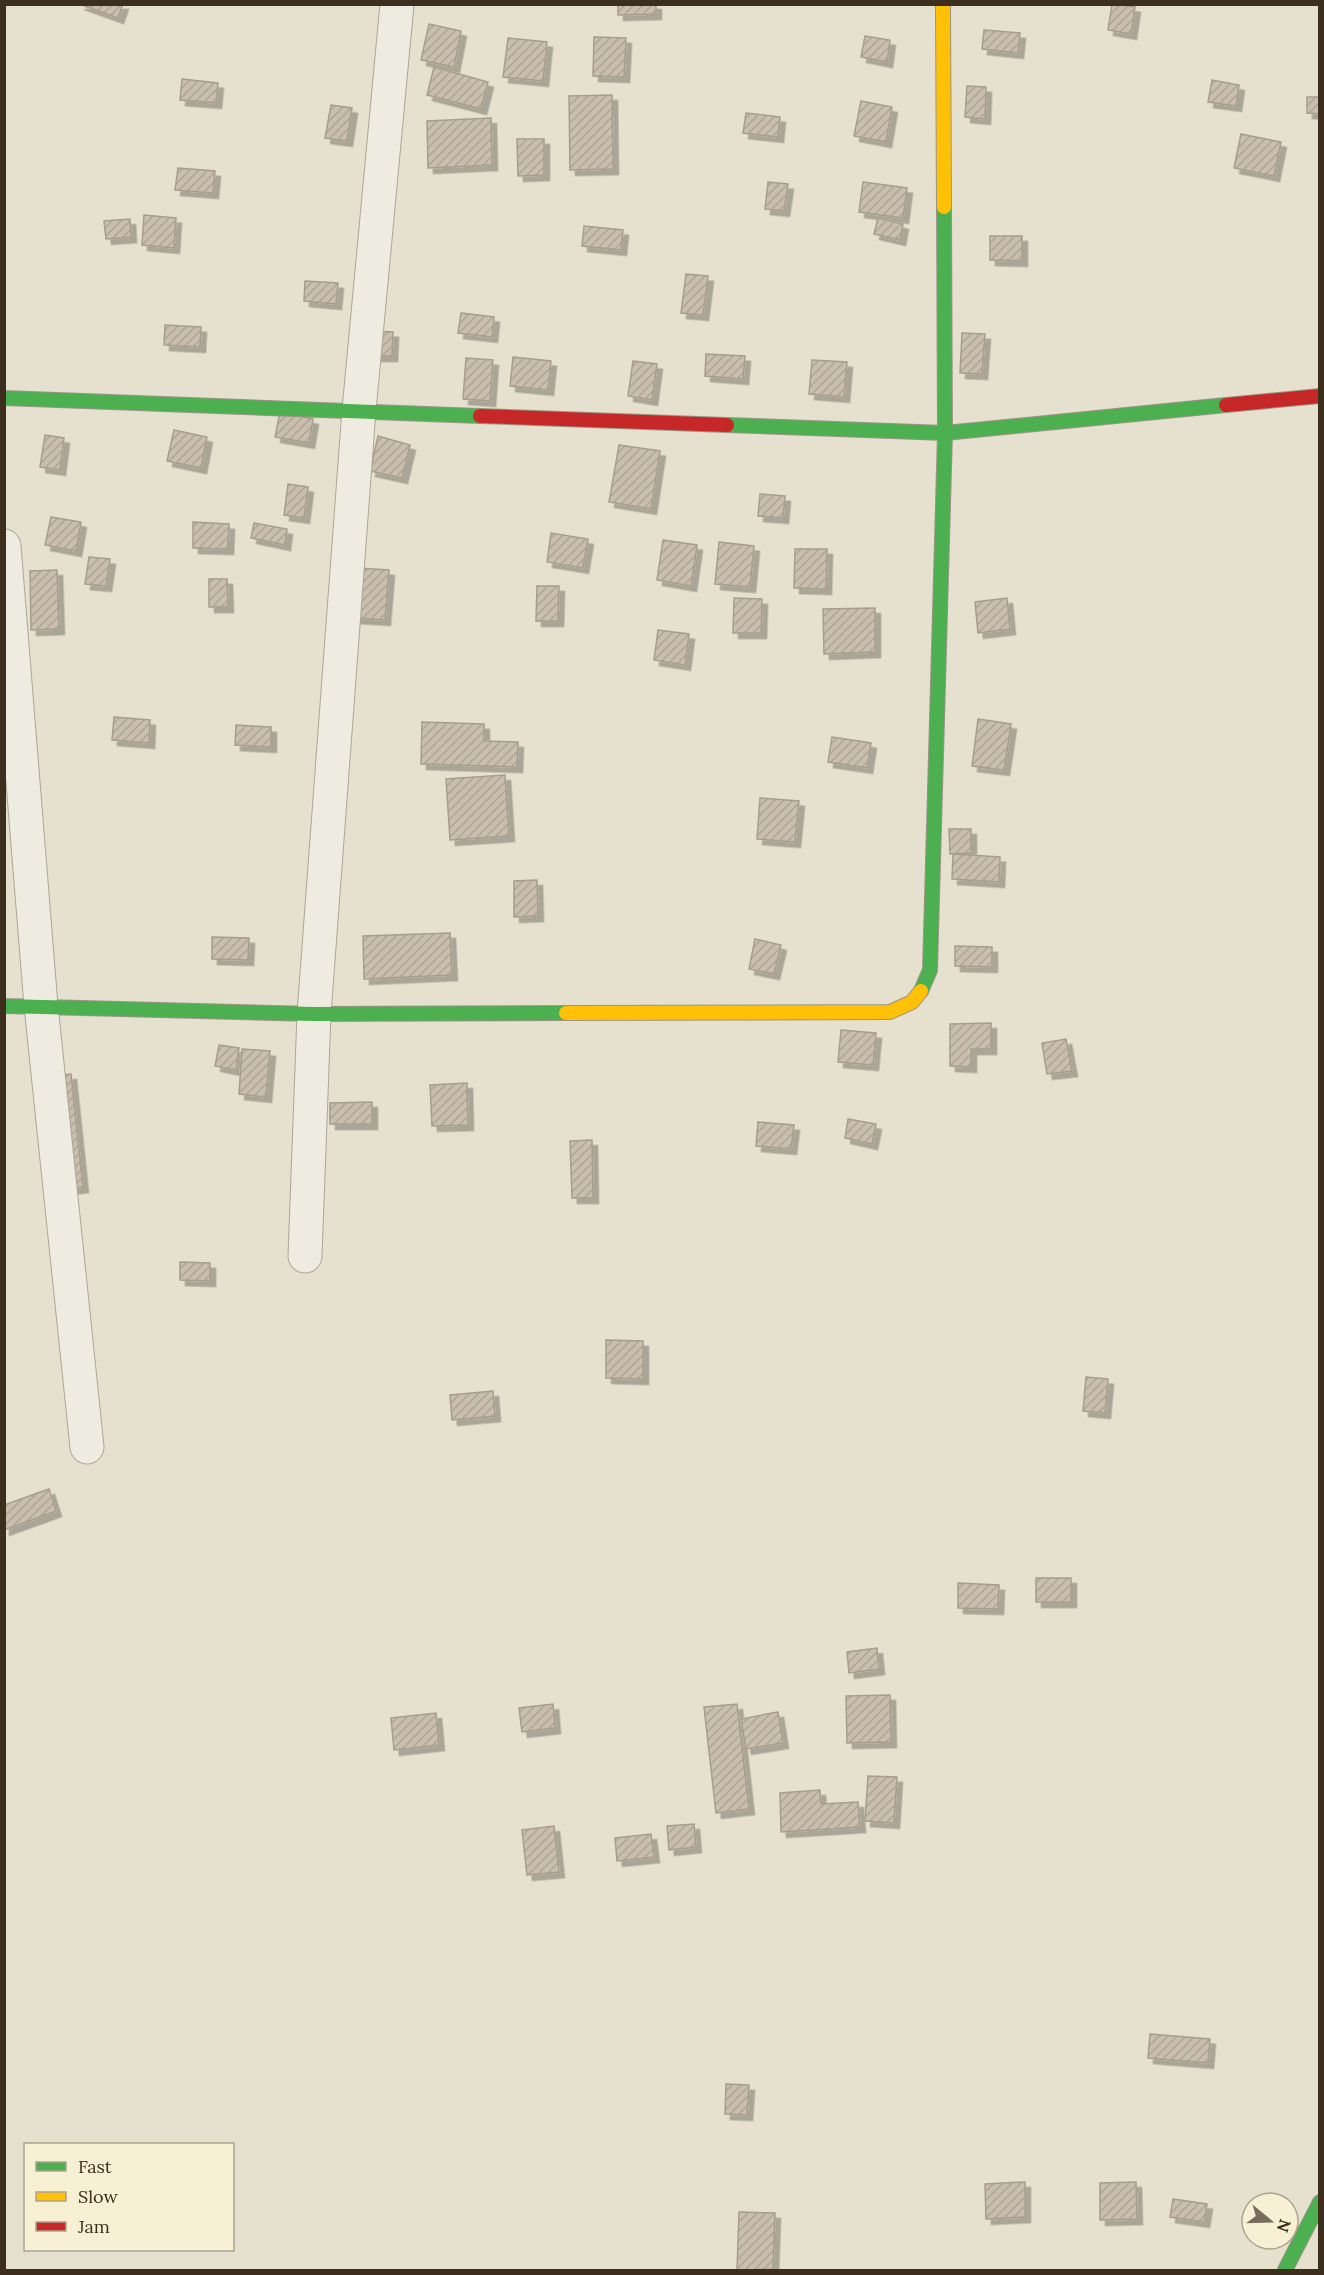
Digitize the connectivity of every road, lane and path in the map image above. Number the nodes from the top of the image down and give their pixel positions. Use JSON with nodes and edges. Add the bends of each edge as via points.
{"nodes":[{"id":1,"x":397,"y":4,"type":"edge"},
{"id":2,"x":943,"y":4,"type":"edge"},
{"id":3,"x":1320,"y":396,"type":"edge"},
{"id":4,"x":4,"y":398,"type":"edge"},
{"id":5,"x":359,"y":410,"type":"junction"},
{"id":6,"x":945,"y":433,"type":"junction"},
{"id":7,"x":4,"y":546,"type":"edge"},
{"id":8,"x":4,"y":1006,"type":"edge"},
{"id":9,"x":41,"y":1006,"type":"junction"},
{"id":10,"x":314,"y":1014,"type":"junction"},
{"id":11,"x":305,"y":1257,"type":"dead end"},
{"id":12,"x":87,"y":1448,"type":"dead end"},
{"id":13,"x":1320,"y":2202,"type":"edge"},
{"id":14,"x":1285,"y":2271,"type":"edge"}],
"edges":[{"from":1,"to":5,"type":"street"},
{"from":2,"to":6,"type":"street"},
{"from":3,"to":6,"type":"street"},
{"from":4,"to":5,"type":"street"},
{"from":5,"to":6,"type":"street"},
{"from":5,"to":10,"type":"street"},
{"from":6,"to":10,"type":"street","via":[[930,970],[920,993],[908,1007],[890,1012]]},
{"from":7,"to":9,"type":"street"},
{"from":8,"to":9,"type":"street"},
{"from":9,"to":10,"type":"street"},
{"from":9,"to":12,"type":"street"},
{"from":10,"to":11,"type":"street"},
{"from":13,"to":14,"type":"street"}]}
